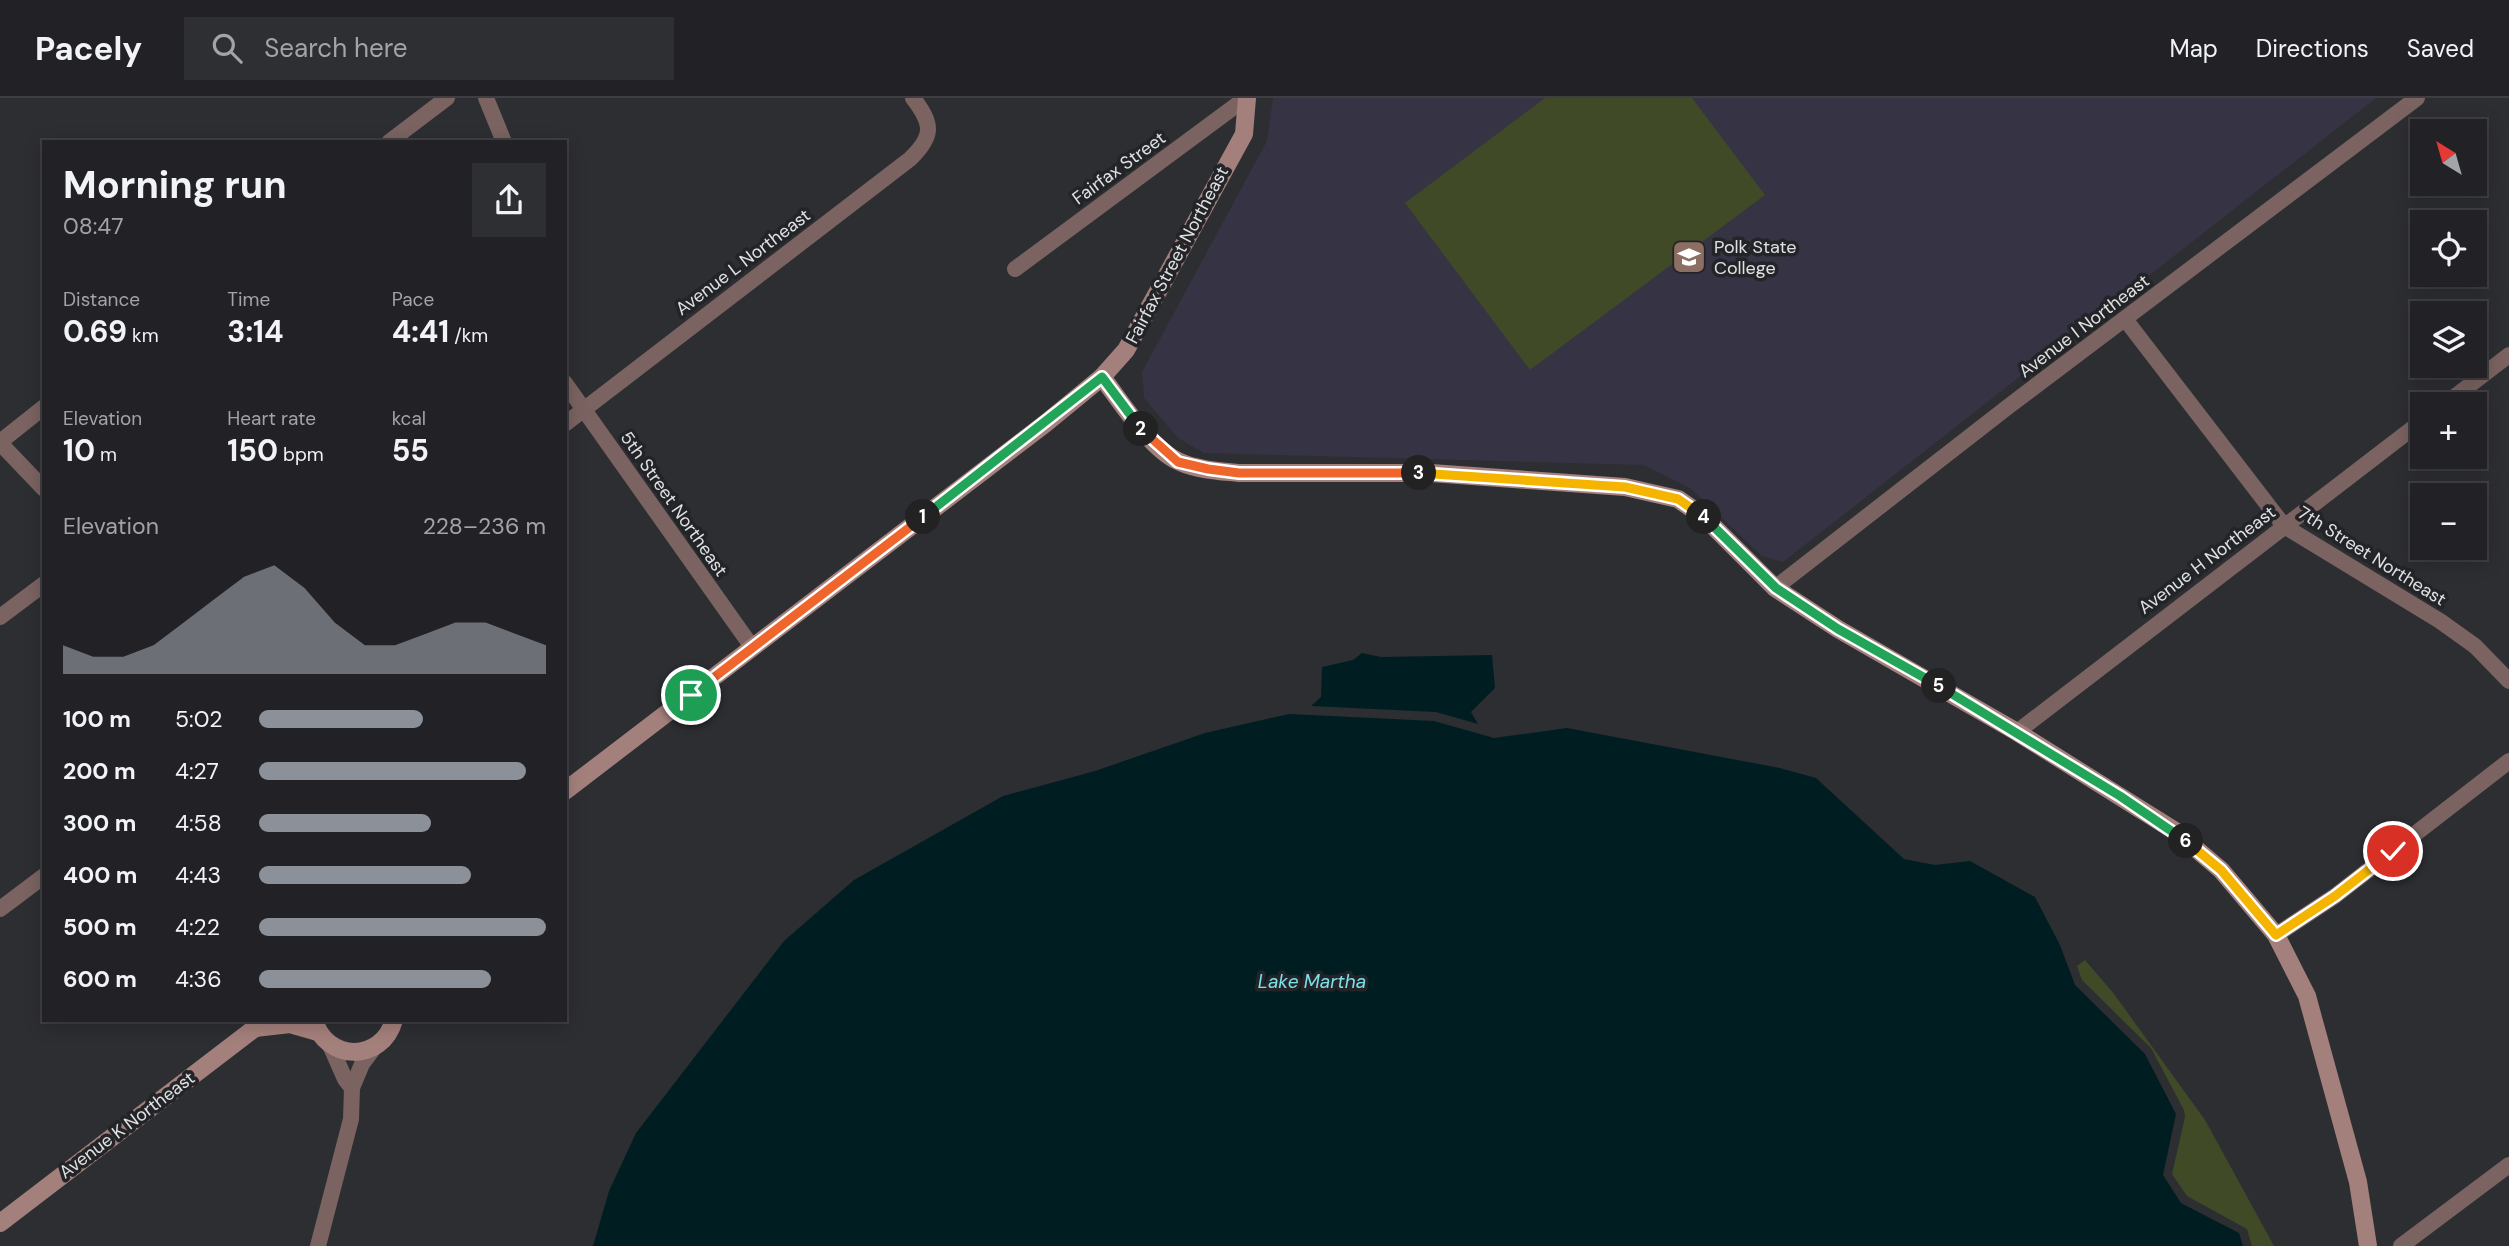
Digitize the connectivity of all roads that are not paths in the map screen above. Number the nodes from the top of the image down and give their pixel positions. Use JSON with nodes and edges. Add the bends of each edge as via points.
{"nodes":[{"id":1,"x":447,"y":98,"type":"edge"},
{"id":2,"x":486,"y":98,"type":"edge"},
{"id":3,"x":913,"y":98,"type":"edge"},
{"id":4,"x":1246,"y":98,"type":"edge"},
{"id":5,"x":2417,"y":98,"type":"edge"},
{"id":6,"x":392,"y":140,"type":"edge"},
{"id":7,"x":504,"y":140,"type":"edge"},
{"id":8,"x":1015,"y":269,"type":"dead end"},
{"id":9,"x":2125,"y":319,"type":"junction"},
{"id":10,"x":2509,"y":355,"type":"edge"},
{"id":11,"x":1102,"y":377,"type":"junction"},
{"id":12,"x":567,"y":386,"type":"edge"},
{"id":13,"x":2461,"y":392,"type":"edge"},
{"id":14,"x":42,"y":409,"type":"edge"},
{"id":15,"x":584,"y":411,"type":"junction"},
{"id":16,"x":567,"y":423,"type":"edge"},
{"id":17,"x":2410,"y":430,"type":"edge"},
{"id":18,"x":0,"y":443,"type":"edge"},
{"id":19,"x":42,"y":487,"type":"edge"},
{"id":20,"x":2284,"y":526,"type":"junction"},
{"id":21,"x":42,"y":586,"type":"edge"},
{"id":22,"x":1776,"y":588,"type":"junction"},
{"id":23,"x":0,"y":617,"type":"edge"},
{"id":24,"x":752,"y":647,"type":"junction"},
{"id":25,"x":2509,"y":681,"type":"edge"},
{"id":26,"x":2017,"y":732,"type":"junction"},
{"id":27,"x":2509,"y":761,"type":"edge"},
{"id":28,"x":567,"y":789,"type":"edge"},
{"id":29,"x":42,"y":878,"type":"edge"},
{"id":30,"x":0,"y":909,"type":"edge"},
{"id":31,"x":2276,"y":935,"type":"junction"},
{"id":32,"x":393,"y":1022,"type":"edge"},
{"id":33,"x":258,"y":1024,"type":"edge"},
{"id":34,"x":320,"y":1033,"type":"edge"},
{"id":35,"x":374,"y":1048,"type":"junction"},
{"id":36,"x":352,"y":1088,"type":"junction"},
{"id":37,"x":2509,"y":1165,"type":"edge"},
{"id":38,"x":0,"y":1223,"type":"edge"},
{"id":39,"x":318,"y":1246,"type":"edge"},
{"id":40,"x":2368,"y":1246,"type":"edge"},
{"id":41,"x":2400,"y":1246,"type":"edge"}],
"edges":[{"from":1,"to":6,"type":"street"},
{"from":2,"to":7,"type":"street"},
{"from":3,"to":15,"type":"street","name":"Avenue L Northeast","via":[[928,121],[929,135],[910,159]]},
{"from":4,"to":8,"type":"street","name":"Fairfax Street"},
{"from":4,"to":11,"type":"street","name":"Fairfax Street Northeast","via":[[1244,134],[1126,351]]},
{"from":5,"to":9,"type":"street","name":"Avenue I Northeast"},
{"from":9,"to":20,"type":"street","name":"7th Street Northeast"},
{"from":9,"to":22,"type":"street","name":"Avenue I Northeast"},
{"from":10,"to":13,"type":"street"},
{"from":11,"to":22,"type":"street","via":[[1148,437],[1178,462],[1239,473],[1431,472],[1653,491],[1695,510]]},
{"from":11,"to":24,"type":"street","name":"Fairfax Street Northeast"},
{"from":12,"to":15,"type":"street","name":"5th Street Northeast"},
{"from":14,"to":18,"type":"street"},
{"from":15,"to":16,"type":"street","name":"Avenue L Northeast"},
{"from":15,"to":24,"type":"street","name":"5th Street Northeast"},
{"from":17,"to":20,"type":"street","name":"Avenue H Northeast"},
{"from":18,"to":19,"type":"street"},
{"from":20,"to":25,"type":"street","name":"7th Street Northeast","via":[[2440,621],[2475,646]]},
{"from":20,"to":26,"type":"street","name":"Avenue H Northeast"},
{"from":21,"to":23,"type":"street"},
{"from":22,"to":26,"type":"street"},
{"from":24,"to":28,"type":"street"},
{"from":26,"to":31,"type":"street","via":[[2175,831],[2221,870]]},
{"from":27,"to":31,"type":"street","via":[[2335,896]]},
{"from":29,"to":30,"type":"street"},
{"from":31,"to":40,"type":"street","via":[[2306,996],[2321,1042],[2358,1182]]},
{"from":32,"to":35,"type":"street","via":[[390,1033]]},
{"from":33,"to":34,"type":"street","name":"Avenue K Northeast","via":[[290,1024]]},
{"from":33,"to":38,"type":"street","name":"Avenue K Northeast"},
{"from":34,"to":35,"type":"street","name":"Avenue K Northeast","via":[[354,1053]]},
{"from":34,"to":36,"type":"street"},
{"from":35,"to":36,"type":"street"},
{"from":36,"to":39,"type":"street","via":[[351,1119]]},
{"from":37,"to":41,"type":"street"}]}
